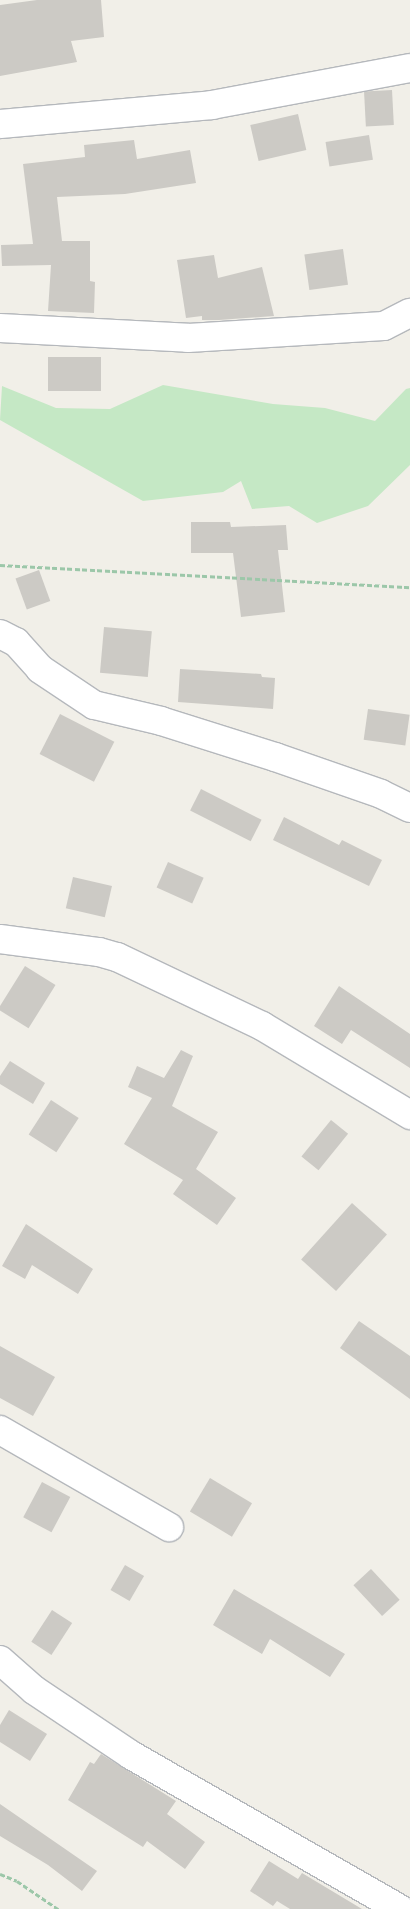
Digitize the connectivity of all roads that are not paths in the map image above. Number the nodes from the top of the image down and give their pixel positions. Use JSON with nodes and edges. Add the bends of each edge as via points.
{"nodes":[{"id":1,"x":410,"y":68,"type":"edge"},
{"id":2,"x":0,"y":124,"type":"edge"},
{"id":3,"x":410,"y":313,"type":"edge"},
{"id":4,"x":0,"y":328,"type":"edge"},
{"id":5,"x":0,"y":634,"type":"edge"},
{"id":6,"x":410,"y":808,"type":"edge"},
{"id":7,"x":0,"y":940,"type":"edge"},
{"id":8,"x":410,"y":1115,"type":"edge"},
{"id":9,"x":0,"y":1430,"type":"edge"},
{"id":10,"x":169,"y":1527,"type":"dead end"},
{"id":11,"x":0,"y":1660,"type":"edge"},
{"id":12,"x":400,"y":1909,"type":"edge"}],
"edges":[{"from":1,"to":2,"type":"street","via":[[212,104]]},
{"from":3,"to":4,"type":"street","via":[[384,326],[182,339]]},
{"from":5,"to":6,"type":"street","via":[[16,642],[40,669],[94,705],[161,721],[275,757],[381,794]]},
{"from":7,"to":8,"type":"street","via":[[117,957],[262,1026]]},
{"from":9,"to":10,"type":"street"},
{"from":11,"to":12,"type":"street","via":[[27,1685],[131,1755]]}]}
